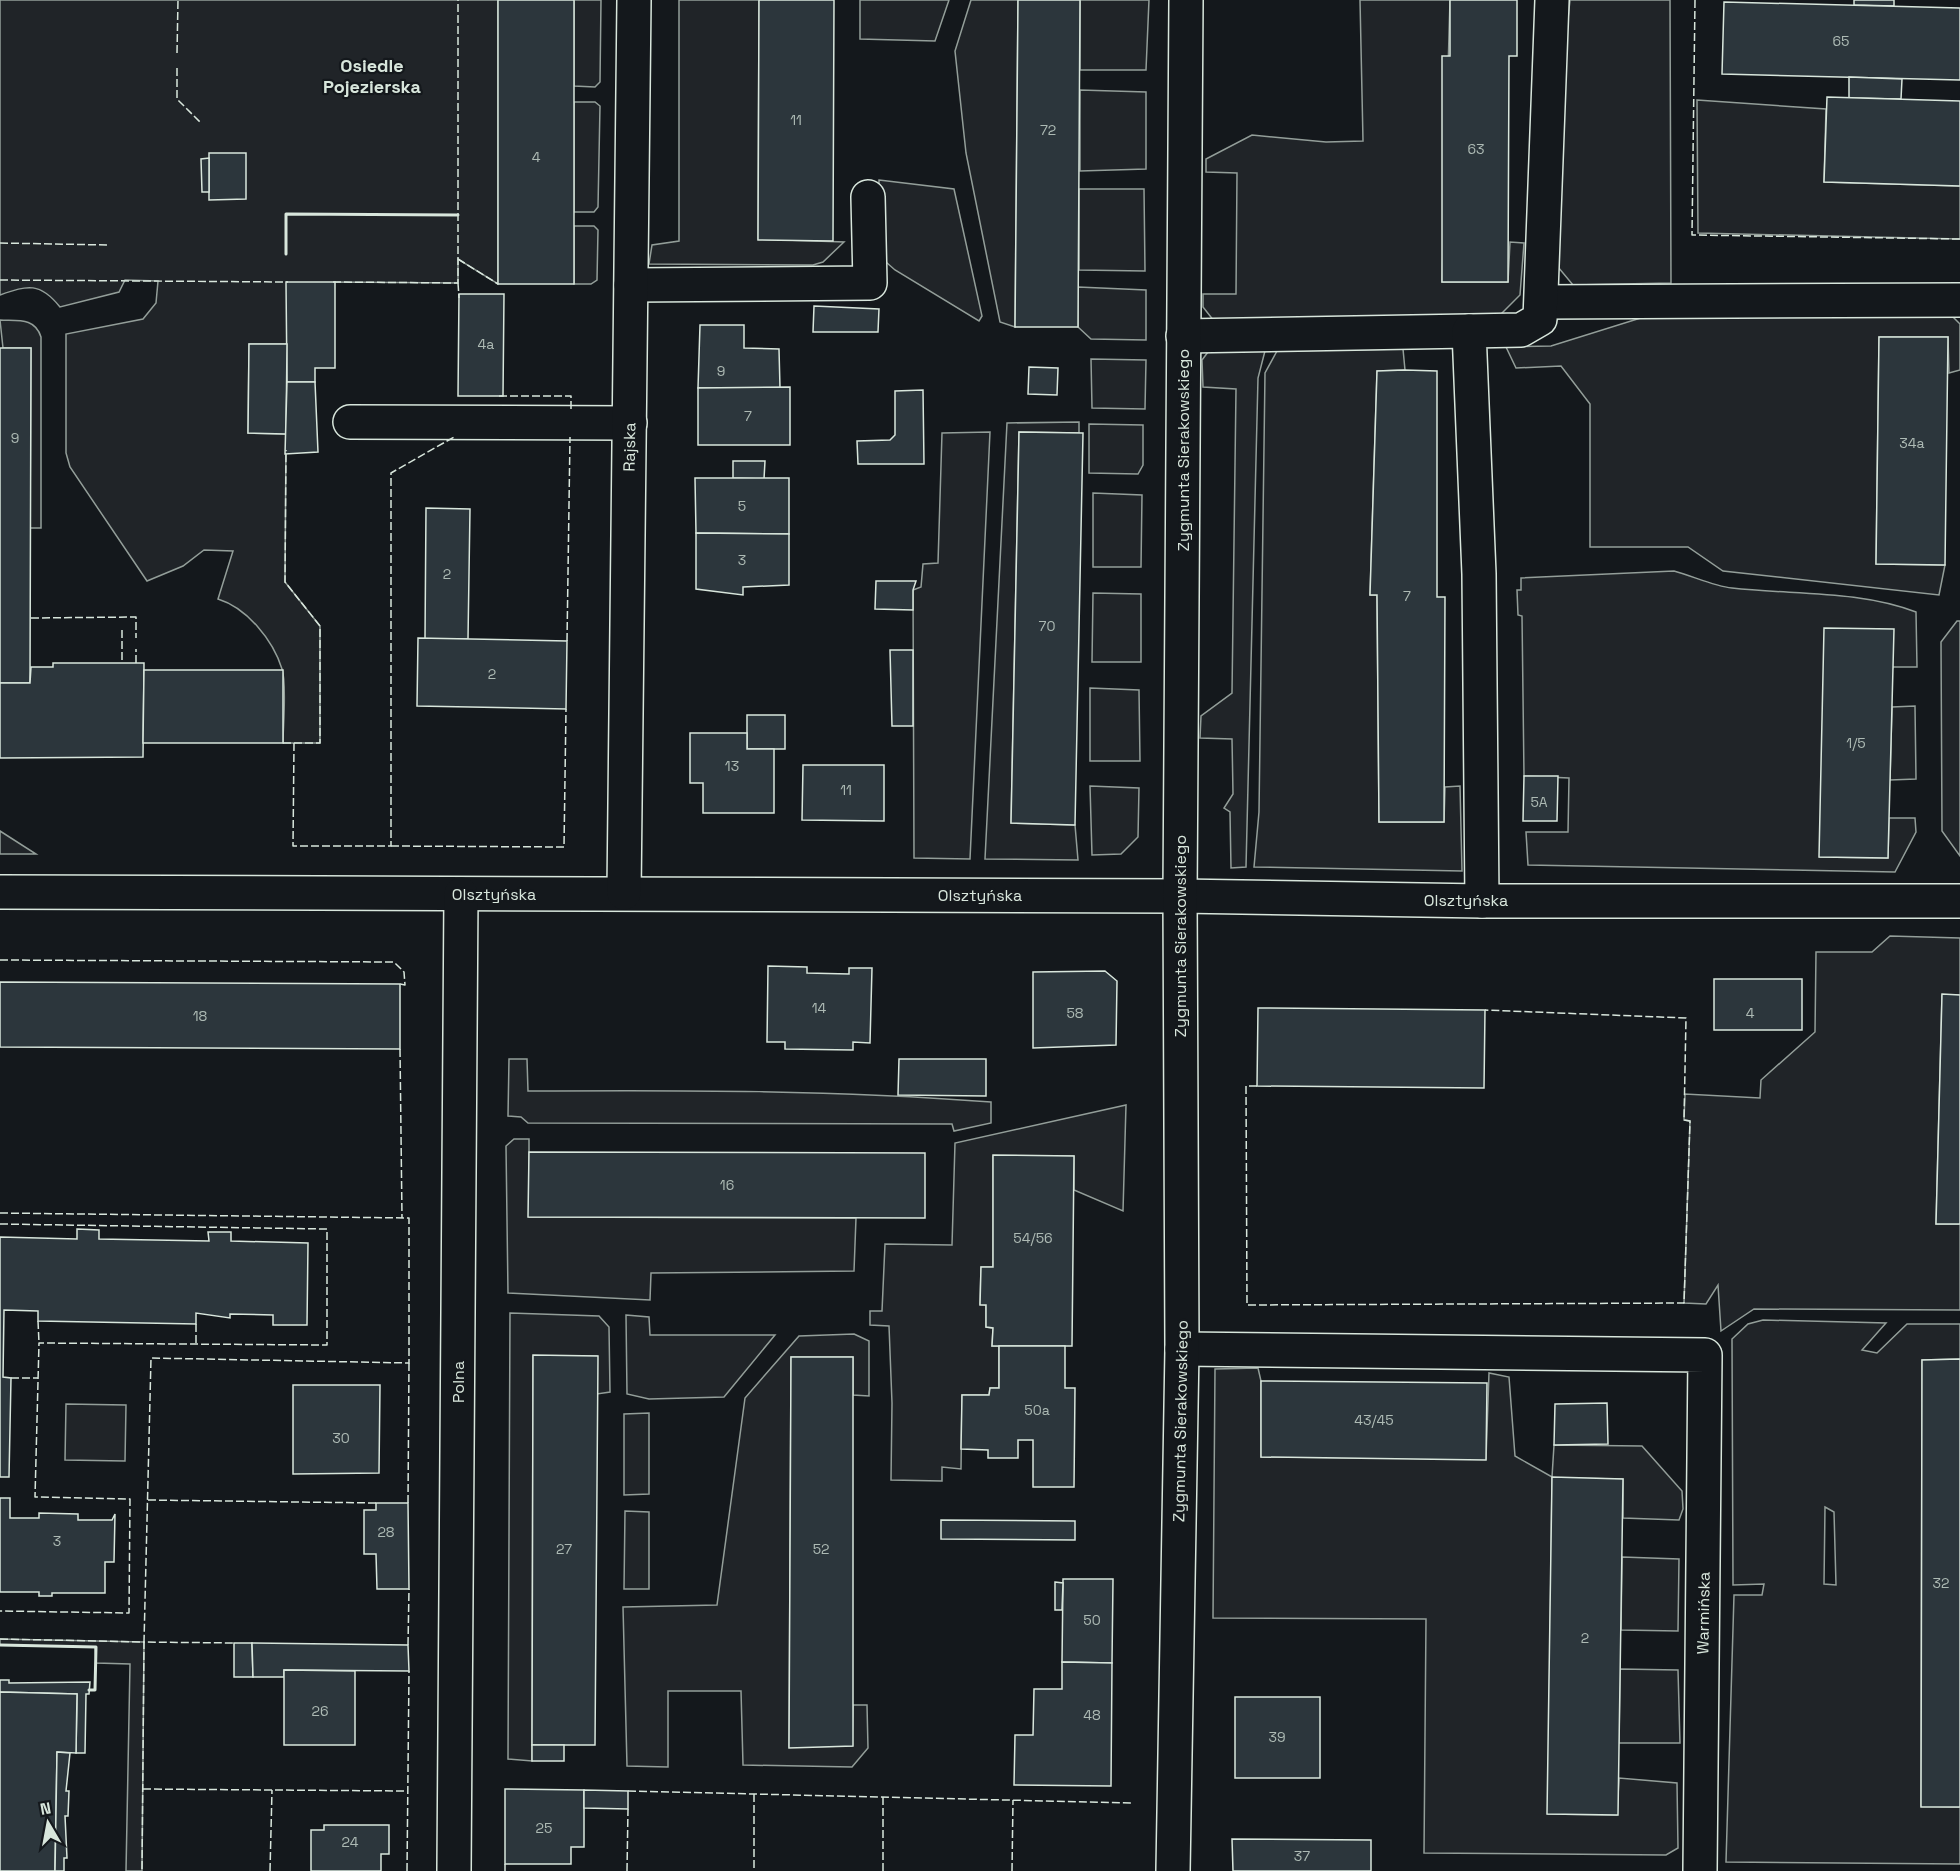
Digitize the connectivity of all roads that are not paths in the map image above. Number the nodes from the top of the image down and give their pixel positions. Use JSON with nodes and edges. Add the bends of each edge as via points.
{"nodes":[{"id":1,"x":634,"y":0,"type":"edge"},
{"id":2,"x":1186,"y":0,"type":"edge"},
{"id":3,"x":1552,"y":0,"type":"edge"},
{"id":4,"x":868,"y":197,"type":"dead end"},
{"id":5,"x":631,"y":285,"type":"junction"},
{"id":6,"x":1960,"y":300,"type":"edge"},
{"id":7,"x":1542,"y":302,"type":"junction"},
{"id":8,"x":1469,"y":331,"type":"junction"},
{"id":9,"x":1183,"y":336,"type":"junction"},
{"id":10,"x":350,"y":422,"type":"dead end"},
{"id":11,"x":630,"y":423,"type":"junction"},
{"id":12,"x":0,"y":892,"type":"edge"},
{"id":13,"x":624,"y":893,"type":"junction"},
{"id":14,"x":461,"y":894,"type":"junction"},
{"id":15,"x":1180,"y":896,"type":"junction"},
{"id":16,"x":1482,"y":901,"type":"junction"},
{"id":17,"x":1960,"y":901,"type":"edge"},
{"id":18,"x":1182,"y":1349,"type":"junction"},
{"id":19,"x":454,"y":1871,"type":"edge"},
{"id":20,"x":1173,"y":1871,"type":"edge"},
{"id":21,"x":1700,"y":1871,"type":"edge"}],
"edges":[{"from":1,"to":5,"type":"street","name":"Rajska"},
{"from":2,"to":9,"type":"street","name":"Zygmunta Sierakowskiego"},
{"from":3,"to":7,"type":"street"},
{"from":4,"to":5,"type":"street","via":[[870,283]]},
{"from":5,"to":11,"type":"street","name":"Rajska"},
{"from":6,"to":7,"type":"street"},
{"from":7,"to":8,"type":"street","via":[[1540,319],[1521,330]]},
{"from":8,"to":9,"type":"street"},
{"from":8,"to":16,"type":"street","via":[[1479,574]]},
{"from":9,"to":15,"type":"street","name":"Zygmunta Sierakowskiego"},
{"from":10,"to":11,"type":"street"},
{"from":11,"to":13,"type":"street","name":"Rajska"},
{"from":12,"to":14,"type":"street","name":"Olsztyńska"},
{"from":13,"to":14,"type":"street","name":"Olsztyńska"},
{"from":13,"to":15,"type":"street","name":"Olsztyńska"},
{"from":14,"to":19,"type":"street","name":"Polna"},
{"from":15,"to":16,"type":"street","name":"Olsztyńska"},
{"from":15,"to":18,"type":"street","name":"Zygmunta Sierakowskiego"},
{"from":16,"to":17,"type":"street","name":"Olsztyńska"},
{"from":18,"to":20,"type":"street","name":"Zygmunta Sierakowskiego"},
{"from":18,"to":21,"type":"street","name":"Warmińska","via":[[1705,1355]]}]}
